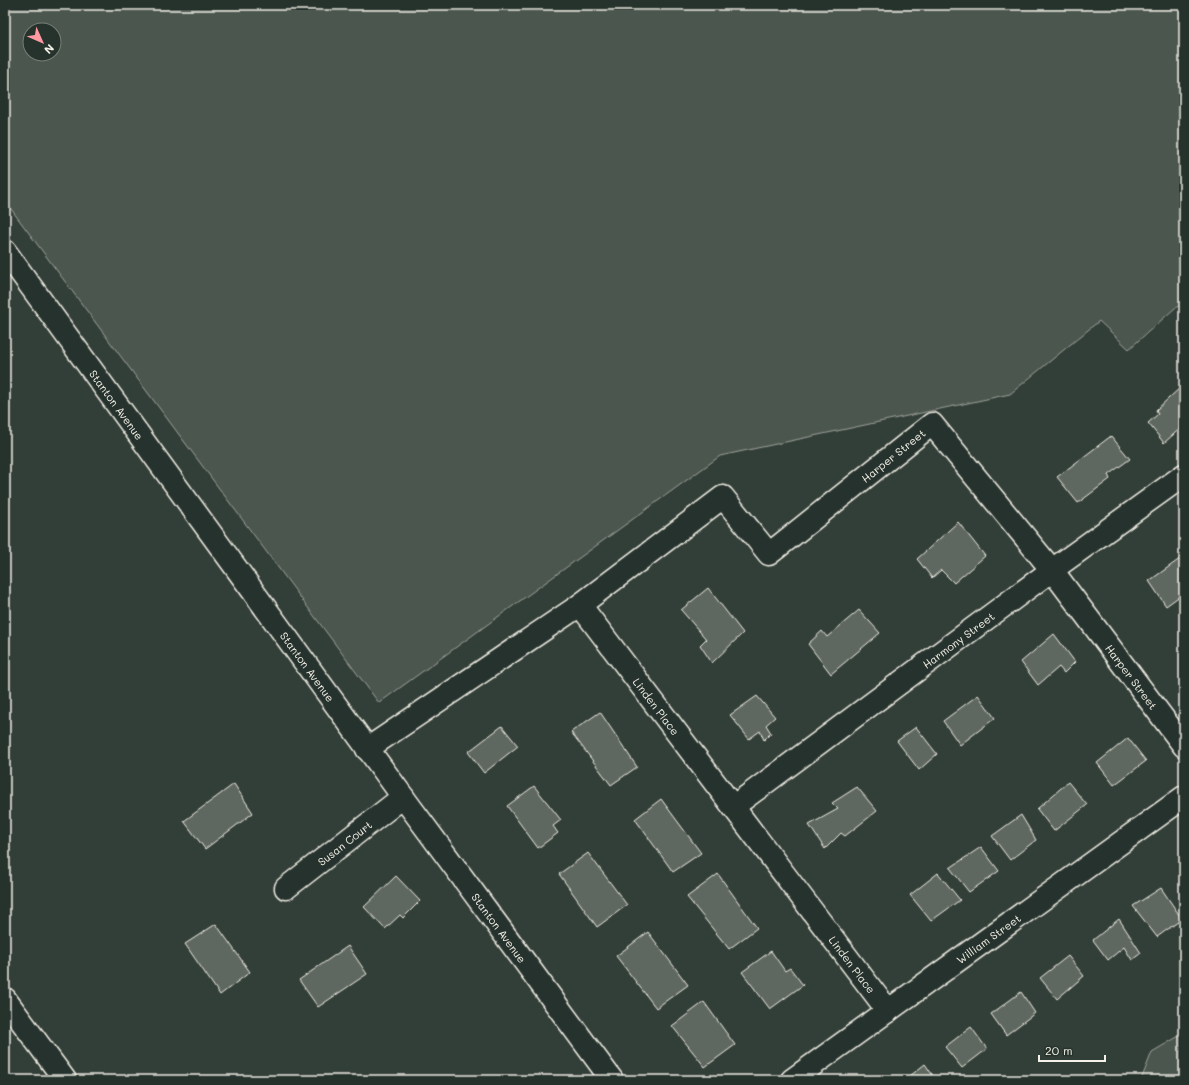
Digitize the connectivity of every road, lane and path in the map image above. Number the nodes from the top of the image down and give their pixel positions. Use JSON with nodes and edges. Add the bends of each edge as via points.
{"nodes":[{"id":1,"x":5,"y":251,"type":"edge"},
{"id":2,"x":1184,"y":475,"type":"edge"},
{"id":3,"x":1052,"y":570,"type":"junction"},
{"id":4,"x":580,"y":606,"type":"junction"},
{"id":5,"x":1184,"y":746,"type":"edge"},
{"id":6,"x":367,"y":749,"type":"junction"},
{"id":7,"x":402,"y":797,"type":"junction"},
{"id":8,"x":1184,"y":797,"type":"edge"},
{"id":9,"x":734,"y":806,"type":"junction"},
{"id":10,"x":286,"y":888,"type":"dead end"},
{"id":11,"x":5,"y":999,"type":"edge"},
{"id":12,"x":888,"y":1011,"type":"junction"},
{"id":13,"x":65,"y":1080,"type":"edge"},
{"id":14,"x":612,"y":1080,"type":"edge"},
{"id":15,"x":792,"y":1080,"type":"edge"}],
"edges":[{"from":1,"to":6,"type":"street","name":"Stanton Avenue"},
{"from":2,"to":3,"type":"street","name":"Harmony Street"},
{"from":3,"to":4,"type":"street","name":"Harper Street","via":[[932,424],[769,554],[723,497]]},
{"from":3,"to":5,"type":"street","name":"Harper Street"},
{"from":3,"to":9,"type":"street","name":"Harmony Street"},
{"from":4,"to":6,"type":"street"},
{"from":4,"to":9,"type":"street","name":"Linden Place"},
{"from":6,"to":7,"type":"street","name":"Stanton Avenue"},
{"from":7,"to":10,"type":"street","name":"Susan Court"},
{"from":7,"to":14,"type":"street","name":"Stanton Avenue"},
{"from":8,"to":12,"type":"street","name":"William Street"},
{"from":9,"to":12,"type":"street","name":"Linden Place"},
{"from":11,"to":13,"type":"street"},
{"from":12,"to":15,"type":"street","name":"William Street"}]}
